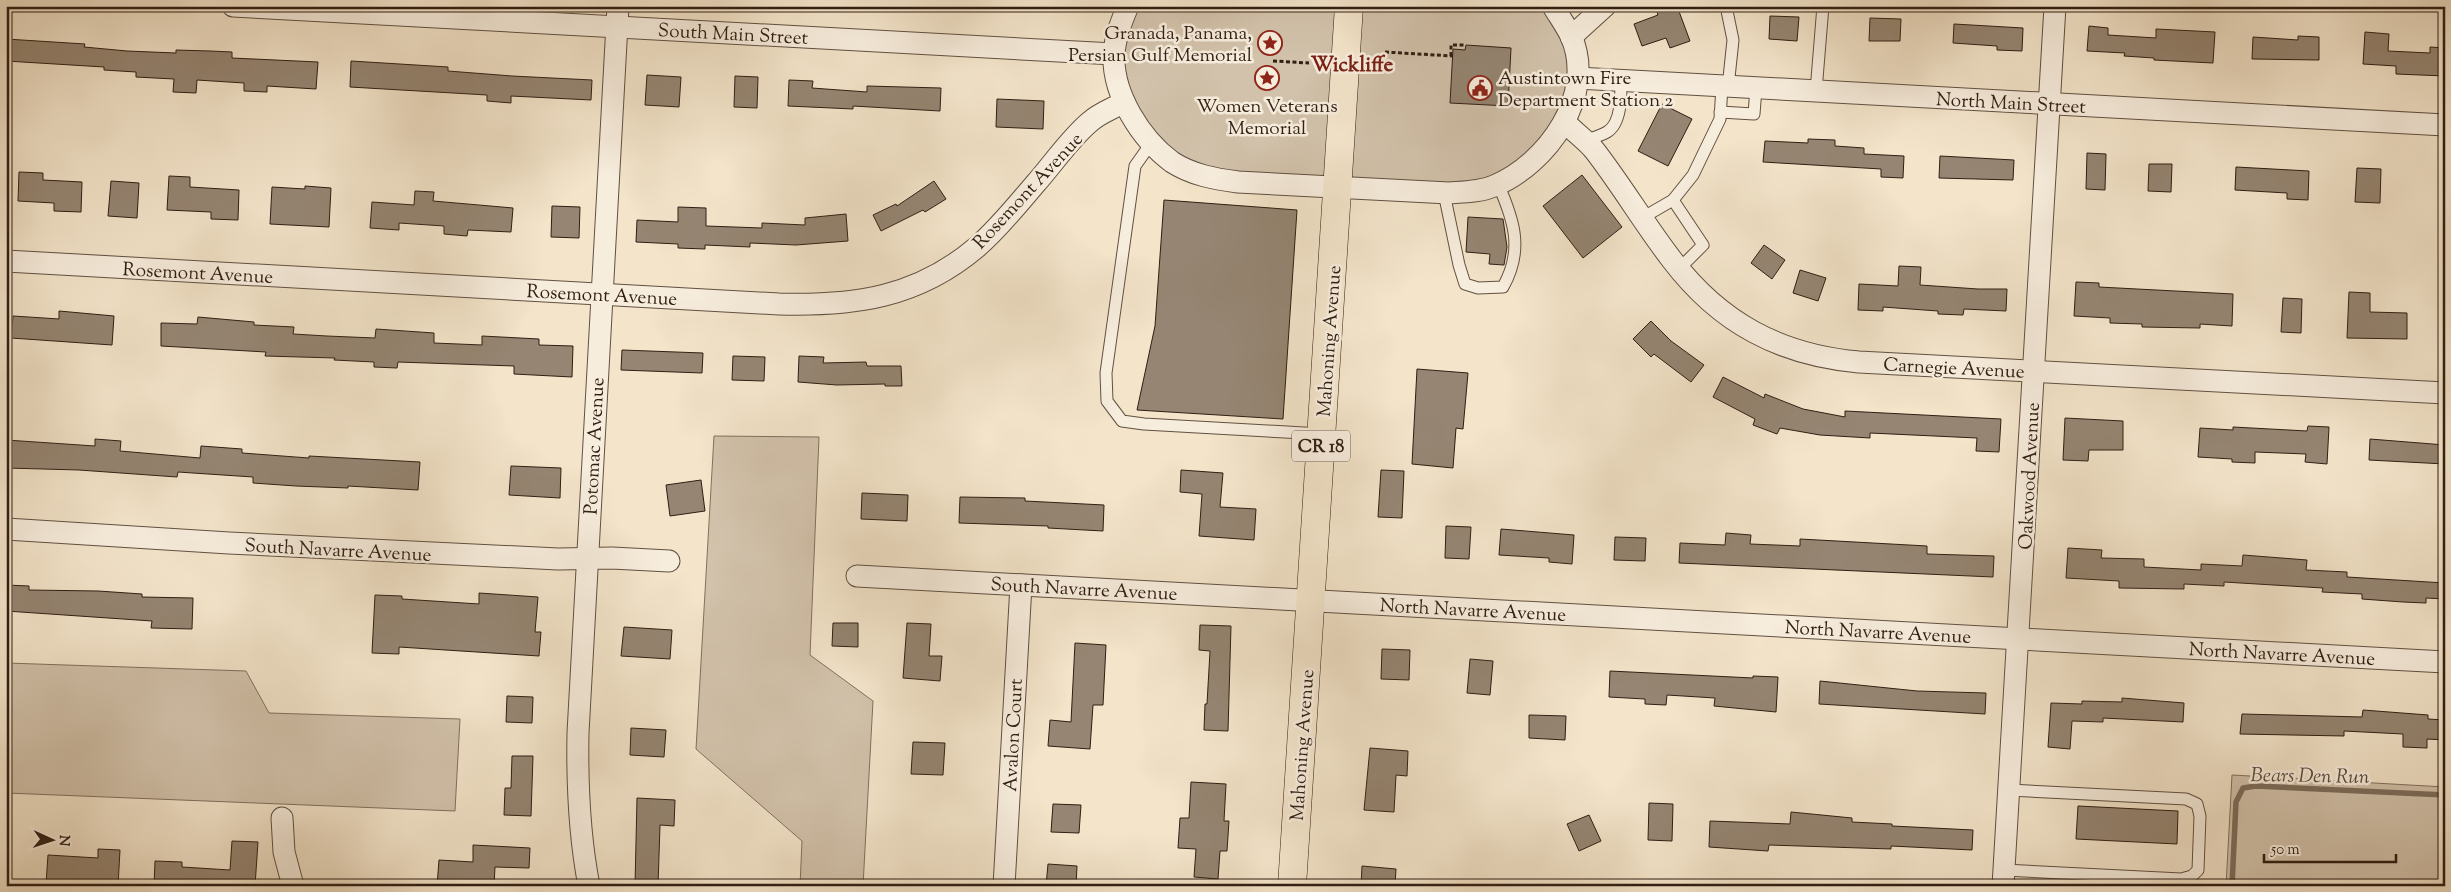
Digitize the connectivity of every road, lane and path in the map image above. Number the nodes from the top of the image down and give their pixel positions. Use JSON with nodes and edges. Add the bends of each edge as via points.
{"nodes":[{"id":1,"x":233,"y":6,"type":"edge"},
{"id":2,"x":1128,"y":6,"type":"edge"},
{"id":3,"x":1290,"y":6,"type":"edge"},
{"id":4,"x":1350,"y":6,"type":"edge"},
{"id":5,"x":1553,"y":6,"type":"edge"},
{"id":6,"x":1604,"y":6,"type":"edge"},
{"id":7,"x":1726,"y":6,"type":"edge"},
{"id":8,"x":1823,"y":6,"type":"edge"},
{"id":9,"x":2055,"y":6,"type":"edge"},
{"id":10,"x":1312,"y":7,"type":"edge"},
{"id":11,"x":617,"y":17,"type":"edge"},
{"id":12,"x":1571,"y":38,"type":"junction"},
{"id":13,"x":1466,"y":45,"type":"dead end"},
{"id":14,"x":1385,"y":52,"type":"dead end"},
{"id":15,"x":1114,"y":54,"type":"junction"},
{"id":16,"x":1273,"y":61,"type":"dead end"},
{"id":17,"x":1309,"y":63,"type":"dead end"},
{"id":18,"x":1577,"y":78,"type":"junction"},
{"id":19,"x":1620,"y":81,"type":"junction"},
{"id":20,"x":1725,"y":86,"type":"junction"},
{"id":21,"x":1756,"y":88,"type":"junction"},
{"id":22,"x":1816,"y":91,"type":"junction"},
{"id":23,"x":1124,"y":102,"type":"junction"},
{"id":24,"x":2048,"y":104,"type":"junction"},
{"id":25,"x":1720,"y":112,"type":"junction"},
{"id":26,"x":1564,"y":122,"type":"junction"},
{"id":27,"x":2445,"y":126,"type":"edge"},
{"id":28,"x":1585,"y":141,"type":"junction"},
{"id":29,"x":1152,"y":142,"type":"junction"},
{"id":30,"x":1498,"y":184,"type":"junction"},
{"id":31,"x":1338,"y":188,"type":"junction"},
{"id":32,"x":1444,"y":193,"type":"junction"},
{"id":33,"x":1673,"y":200,"type":"junction"},
{"id":34,"x":1642,"y":218,"type":"junction"},
{"id":35,"x":6,"y":261,"type":"edge"},
{"id":36,"x":1679,"y":269,"type":"junction"},
{"id":37,"x":602,"y":294,"type":"junction"},
{"id":38,"x":2034,"y":371,"type":"junction"},
{"id":39,"x":2445,"y":394,"type":"edge"},
{"id":40,"x":1322,"y":434,"type":"junction"},
{"id":41,"x":6,"y":530,"type":"edge"},
{"id":42,"x":587,"y":558,"type":"junction"},
{"id":43,"x":669,"y":561,"type":"dead end"},
{"id":44,"x":857,"y":576,"type":"dead end"},
{"id":45,"x":1021,"y":585,"type":"junction"},
{"id":46,"x":1310,"y":600,"type":"junction"},
{"id":47,"x":2019,"y":639,"type":"junction"},
{"id":48,"x":2445,"y":662,"type":"edge"},
{"id":49,"x":2009,"y":790,"type":"junction"},
{"id":50,"x":282,"y":818,"type":"dead end"},
{"id":51,"x":2004,"y":878,"type":"edge"},
{"id":52,"x":293,"y":886,"type":"edge"},
{"id":53,"x":589,"y":886,"type":"edge"},
{"id":54,"x":1004,"y":886,"type":"edge"},
{"id":55,"x":1292,"y":886,"type":"edge"}],
"edges":[{"from":1,"to":11,"type":"street","name":"South Main Street"},
{"from":2,"to":15,"type":"street","via":[[1120,24]]},
{"from":3,"to":10,"type":"path"},
{"from":4,"to":31,"type":"main road","name":"Mahoning Avenue","number":"CR 18"},
{"from":5,"to":12,"type":"street"},
{"from":6,"to":12,"type":"street"},
{"from":7,"to":20,"type":"lane","via":[[1733,40]]},
{"from":8,"to":22,"type":"lane"},
{"from":9,"to":24,"type":"street","name":"Oakwood Avenue"},
{"from":11,"to":15,"type":"street","name":"South Main Street"},
{"from":11,"to":37,"type":"street","name":"Potomac Avenue"},
{"from":12,"to":18,"type":"street"},
{"from":13,"to":14,"type":"path","via":[[1451,45],[1452,56]]},
{"from":15,"to":23,"type":"street"},
{"from":16,"to":17,"type":"path"},
{"from":18,"to":19,"type":"street","name":"North Main Street"},
{"from":18,"to":26,"type":"street"},
{"from":19,"to":20,"type":"street","name":"North Main Street"},
{"from":19,"to":28,"type":"lane","via":[[1623,98],[1613,127]]},
{"from":20,"to":21,"type":"street","name":"North Main Street"},
{"from":20,"to":25,"type":"lane"},
{"from":21,"to":22,"type":"street","name":"North Main Street"},
{"from":21,"to":25,"type":"lane","via":[[1754,114]]},
{"from":22,"to":24,"type":"street","name":"North Main Street"},
{"from":23,"to":29,"type":"street"},
{"from":23,"to":37,"type":"street","name":"Rosemont Avenue","via":[[1091,120],[977,248],[926,281],[895,293],[826,306]]},
{"from":24,"to":27,"type":"street","name":"North Main Street"},
{"from":24,"to":38,"type":"street","name":"Oakwood Avenue"},
{"from":25,"to":33,"type":"lane","via":[[1720,119],[1694,175]]},
{"from":26,"to":28,"type":"street","name":"Carnegie Avenue"},
{"from":26,"to":30,"type":"street","via":[[1528,166]]},
{"from":28,"to":34,"type":"street","name":"Carnegie Avenue"},
{"from":29,"to":31,"type":"street","via":[[1174,162],[1216,180]]},
{"from":29,"to":40,"type":"lane","via":[[1135,166],[1106,373],[1108,401],[1122,420],[1144,424]]},
{"from":30,"to":32,"type":"street","via":[[1474,192]]},
{"from":30,"to":32,"type":"lane","via":[[1512,214],[1516,249],[1512,270],[1503,287],[1478,288],[1466,284]]},
{"from":31,"to":32,"type":"street"},
{"from":31,"to":40,"type":"main road","name":"Mahoning Avenue","number":"CR 18"},
{"from":33,"to":34,"type":"lane"},
{"from":33,"to":36,"type":"lane","via":[[1703,246]]},
{"from":34,"to":36,"type":"street","name":"Carnegie Avenue"},
{"from":35,"to":37,"type":"street","name":"Rosemont Avenue"},
{"from":36,"to":38,"type":"street","name":"Carnegie Avenue","via":[[1718,309],[1738,323],[1755,334],[1799,352],[1859,362]]},
{"from":37,"to":42,"type":"street","name":"Potomac Avenue"},
{"from":38,"to":39,"type":"street","name":"Carnegie Avenue"},
{"from":38,"to":47,"type":"street","name":"Oakwood Avenue"},
{"from":40,"to":46,"type":"main road","name":"Mahoning Avenue","number":"CR 18"},
{"from":41,"to":42,"type":"street","name":"South Navarre Avenue","via":[[548,559]]},
{"from":42,"to":43,"type":"street","name":"South Navarre Avenue"},
{"from":42,"to":53,"type":"street","name":"Potomac Avenue","via":[[577,799]]},
{"from":44,"to":45,"type":"street","name":"South Navarre Avenue"},
{"from":45,"to":46,"type":"street","name":"South Navarre Avenue"},
{"from":45,"to":54,"type":"street","name":"Avalon Court"},
{"from":46,"to":47,"type":"street","name":"North Navarre Avenue"},
{"from":46,"to":55,"type":"main road","name":"Mahoning Avenue","number":"CR 18"},
{"from":47,"to":48,"type":"street","name":"North Navarre Avenue"},
{"from":47,"to":49,"type":"street","name":"Oakwood Avenue"},
{"from":49,"to":51,"type":"street","name":"Oakwood Avenue"},
{"from":49,"to":51,"type":"lane","via":[[2186,799],[2196,804],[2200,816],[2198,870],[2181,879]]},
{"from":50,"to":52,"type":"street","via":[[284,852]]}]}
